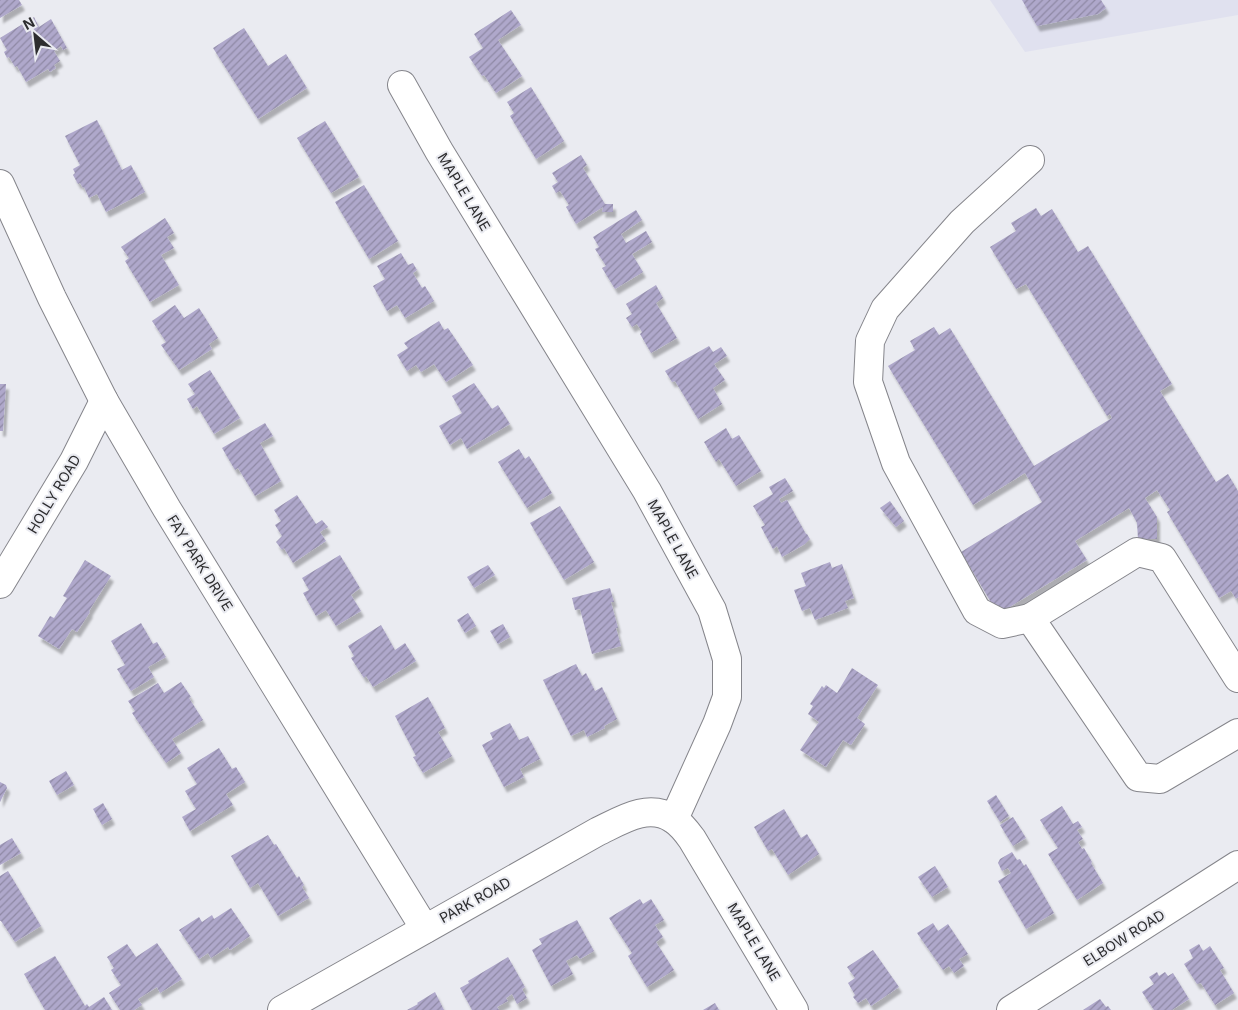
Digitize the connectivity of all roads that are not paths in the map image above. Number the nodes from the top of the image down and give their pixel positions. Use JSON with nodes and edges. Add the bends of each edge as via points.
{"nodes":[{"id":1,"x":402,"y":85,"type":"dead end"},
{"id":2,"x":1030,"y":160,"type":"dead end"},
{"id":3,"x":0,"y":184,"type":"edge"},
{"id":4,"x":104,"y":401,"type":"junction"},
{"id":5,"x":0,"y":584,"type":"edge"},
{"id":6,"x":1030,"y":618,"type":"junction"},
{"id":7,"x":1238,"y":678,"type":"edge"},
{"id":8,"x":1238,"y":733,"type":"edge"},
{"id":9,"x":674,"y":819,"type":"junction"},
{"id":10,"x":1238,"y":865,"type":"edge"},
{"id":11,"x":425,"y":929,"type":"junction"},
{"id":12,"x":282,"y":1010,"type":"edge"},
{"id":13,"x":794,"y":1010,"type":"edge"},
{"id":14,"x":1011,"y":1010,"type":"edge"}],
"edges":[{"from":1,"to":9,"type":"street","name":"MAPLE LANE","via":[[647,491],[712,610],[727,659],[726,697]]},
{"from":2,"to":6,"type":"street","via":[[962,222],[885,309],[870,341],[868,382],[896,463],[977,611],[1002,624]]},
{"from":3,"to":4,"type":"street","name":"FAY PARK DRIVE"},
{"from":4,"to":5,"type":"street","name":"HOLLY ROAD","via":[[74,461]]},
{"from":4,"to":11,"type":"street","name":"FAY PARK DRIVE"},
{"from":6,"to":7,"type":"street","via":[[1137,552],[1162,558]]},
{"from":6,"to":8,"type":"street","via":[[1138,777],[1160,779]]},
{"from":9,"to":11,"type":"street","name":"PARK ROAD","via":[[658,812],[640,813],[597,832]]},
{"from":9,"to":13,"type":"street","name":"MAPLE LANE","via":[[692,839]]},
{"from":10,"to":14,"type":"street","name":"ELBOW ROAD"},
{"from":11,"to":12,"type":"street","name":"PARK ROAD"}]}
